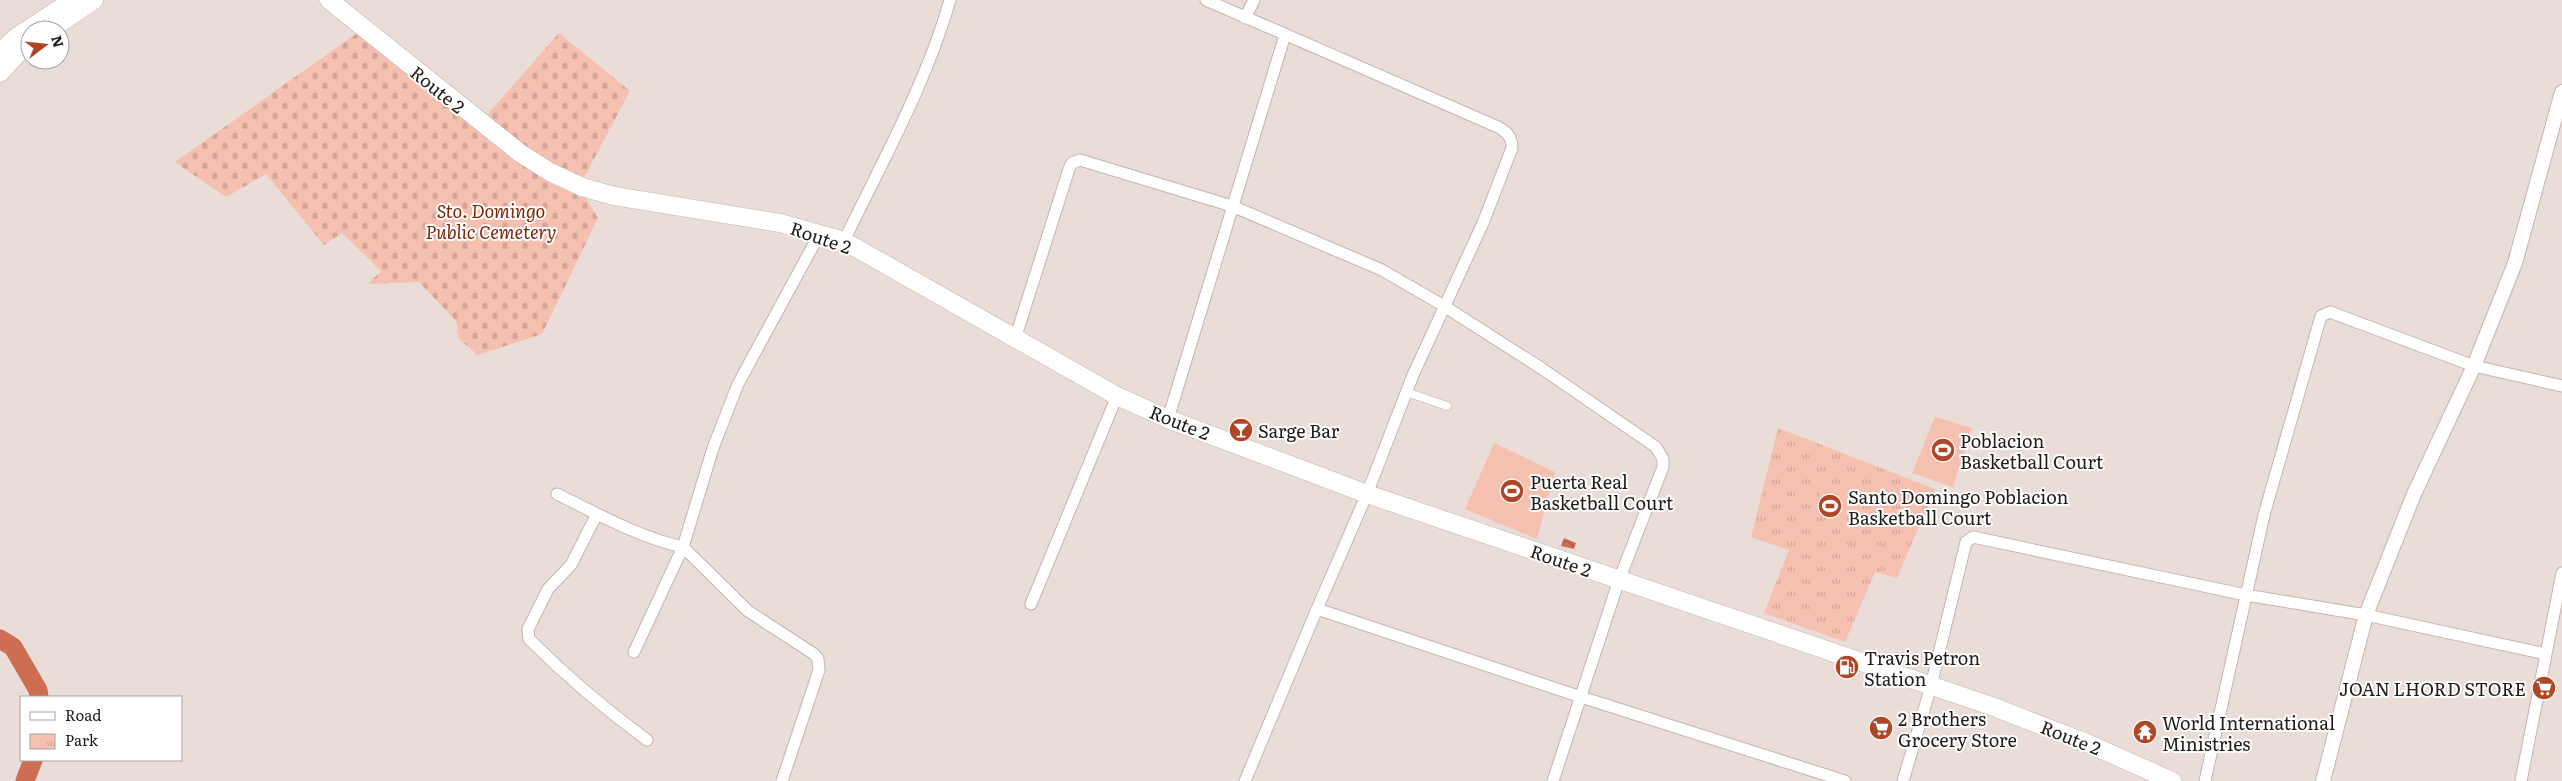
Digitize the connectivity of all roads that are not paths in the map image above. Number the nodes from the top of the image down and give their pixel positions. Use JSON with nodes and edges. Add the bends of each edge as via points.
{"nodes":[{"id":1,"x":74,"y":0,"type":"edge"},
{"id":2,"x":94,"y":0,"type":"edge"},
{"id":3,"x":330,"y":0,"type":"edge"},
{"id":4,"x":950,"y":0,"type":"edge"},
{"id":5,"x":1206,"y":0,"type":"edge"},
{"id":6,"x":1254,"y":0,"type":"edge"},
{"id":7,"x":1246,"y":18,"type":"junction"},
{"id":8,"x":65,"y":20,"type":"edge"},
{"id":9,"x":1285,"y":35,"type":"junction"},
{"id":10,"x":20,"y":51,"type":"edge"},
{"id":11,"x":0,"y":53,"type":"edge"},
{"id":12,"x":0,"y":73,"type":"edge"},
{"id":13,"x":2562,"y":95,"type":"edge"},
{"id":14,"x":1232,"y":206,"type":"junction"},
{"id":15,"x":820,"y":233,"type":"junction"},
{"id":16,"x":844,"y":241,"type":"junction"},
{"id":17,"x":1444,"y":306,"type":"junction"},
{"id":18,"x":1015,"y":339,"type":"junction"},
{"id":19,"x":2474,"y":366,"type":"junction"},
{"id":20,"x":2562,"y":386,"type":"edge"},
{"id":21,"x":1406,"y":392,"type":"junction"},
{"id":22,"x":1117,"y":396,"type":"junction"},
{"id":23,"x":1447,"y":406,"type":"dead end"},
{"id":24,"x":1168,"y":419,"type":"junction"},
{"id":25,"x":557,"y":494,"type":"dead end"},
{"id":26,"x":1367,"y":494,"type":"junction"},
{"id":27,"x":597,"y":514,"type":"junction"},
{"id":28,"x":683,"y":547,"type":"junction"},
{"id":29,"x":2562,"y":573,"type":"edge"},
{"id":30,"x":1619,"y":580,"type":"junction"},
{"id":31,"x":2246,"y":596,"type":"junction"},
{"id":32,"x":1031,"y":604,"type":"dead end"},
{"id":33,"x":1317,"y":608,"type":"junction"},
{"id":34,"x":2366,"y":615,"type":"junction"},
{"id":35,"x":634,"y":652,"type":"dead end"},
{"id":36,"x":2546,"y":654,"type":"junction"},
{"id":37,"x":1931,"y":686,"type":"junction"},
{"id":38,"x":1580,"y":697,"type":"junction"},
{"id":39,"x":647,"y":740,"type":"dead end"},
{"id":40,"x":782,"y":781,"type":"edge"},
{"id":41,"x":1245,"y":781,"type":"edge"},
{"id":42,"x":1554,"y":781,"type":"edge"},
{"id":43,"x":1845,"y":781,"type":"edge"},
{"id":44,"x":1903,"y":781,"type":"edge"},
{"id":45,"x":2172,"y":781,"type":"edge"},
{"id":46,"x":2205,"y":781,"type":"edge"},
{"id":47,"x":2323,"y":781,"type":"edge"},
{"id":48,"x":2521,"y":781,"type":"edge"}],
"edges":[{"from":1,"to":11,"type":"main road","via":[[15,38]]},
{"from":2,"to":8,"type":"main road"},
{"from":3,"to":15,"type":"main road","name":"Route 2","via":[[520,153],[550,172],[582,187],[614,196],[780,223]]},
{"from":4,"to":16,"type":"street","via":[[922,79]]},
{"from":5,"to":7,"type":"street"},
{"from":6,"to":7,"type":"street"},
{"from":7,"to":9,"type":"street"},
{"from":9,"to":14,"type":"street"},
{"from":9,"to":17,"type":"street","via":[[1498,126],[1508,134],[1512,148]]},
{"from":10,"to":12,"type":"main road"},
{"from":13,"to":19,"type":"street","via":[[2515,263]]},
{"from":14,"to":17,"type":"street","via":[[1382,270]]},
{"from":14,"to":18,"type":"street","via":[[1075,161],[1069,169]]},
{"from":14,"to":24,"type":"street"},
{"from":15,"to":16,"type":"main road","name":"Route 2"},
{"from":15,"to":28,"type":"street","via":[[738,384],[713,448]]},
{"from":16,"to":18,"type":"main road","name":"Route 2"},
{"from":17,"to":21,"type":"street"},
{"from":17,"to":30,"type":"street","via":[[1578,393],[1660,452],[1663,460],[1661,474]]},
{"from":18,"to":22,"type":"main road","name":"Route 2"},
{"from":19,"to":20,"type":"street"},
{"from":19,"to":31,"type":"street","via":[[2343,316],[2330,312],[2321,316],[2264,515]]},
{"from":19,"to":34,"type":"street","via":[[2414,494]]},
{"from":21,"to":23,"type":"street"},
{"from":21,"to":26,"type":"street"},
{"from":22,"to":24,"type":"main road","name":"Route 2"},
{"from":22,"to":32,"type":"street"},
{"from":24,"to":26,"type":"main road","name":"Route 2"},
{"from":25,"to":27,"type":"street"},
{"from":26,"to":30,"type":"main road","name":"Route 2"},
{"from":26,"to":33,"type":"street"},
{"from":27,"to":28,"type":"street","via":[[657,541]]},
{"from":27,"to":39,"type":"street","via":[[571,565],[548,589],[533,617],[528,635],[572,680]]},
{"from":28,"to":35,"type":"street"},
{"from":28,"to":40,"type":"street","via":[[748,611],[818,659],[819,670]]},
{"from":29,"to":36,"type":"street"},
{"from":30,"to":37,"type":"main road","name":"Route 2"},
{"from":30,"to":38,"type":"street"},
{"from":31,"to":34,"type":"street"},
{"from":31,"to":37,"type":"street","via":[[1973,537],[1966,542]]},
{"from":31,"to":46,"type":"street"},
{"from":33,"to":38,"type":"street"},
{"from":33,"to":41,"type":"street"},
{"from":34,"to":36,"type":"street"},
{"from":34,"to":47,"type":"street"},
{"from":36,"to":48,"type":"street"},
{"from":37,"to":44,"type":"street"},
{"from":37,"to":45,"type":"main road","name":"Route 2","via":[[2089,744]]},
{"from":38,"to":42,"type":"street"},
{"from":38,"to":43,"type":"street"}]}
